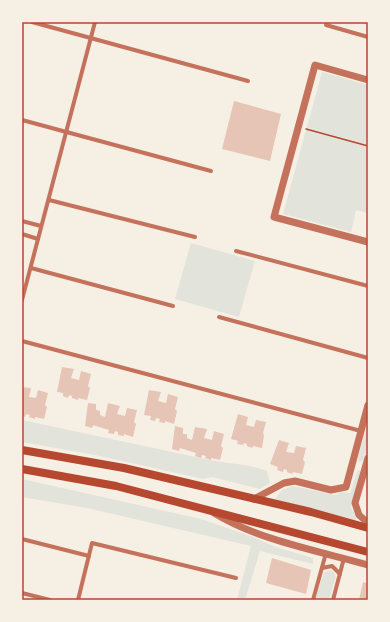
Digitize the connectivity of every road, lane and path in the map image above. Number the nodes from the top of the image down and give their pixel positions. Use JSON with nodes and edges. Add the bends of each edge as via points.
{"nodes":[{"id":1,"x":32,"y":22,"type":"edge"},
{"id":2,"x":95,"y":22,"type":"edge"},
{"id":3,"x":326,"y":25,"type":"dead end"},
{"id":4,"x":368,"y":37,"type":"edge"},
{"id":5,"x":91,"y":38,"type":"junction"},
{"id":6,"x":368,"y":80,"type":"edge"},
{"id":7,"x":248,"y":81,"type":"dead end"},
{"id":8,"x":22,"y":120,"type":"edge"},
{"id":9,"x":299,"y":126,"type":"junction"},
{"id":10,"x":66,"y":132,"type":"junction"},
{"id":11,"x":368,"y":146,"type":"edge"},
{"id":12,"x":211,"y":171,"type":"dead end"},
{"id":13,"x":49,"y":200,"type":"junction"},
{"id":14,"x":22,"y":221,"type":"edge"},
{"id":15,"x":41,"y":226,"type":"junction"},
{"id":16,"x":22,"y":234,"type":"edge"},
{"id":17,"x":195,"y":237,"type":"dead end"},
{"id":18,"x":38,"y":239,"type":"junction"},
{"id":19,"x":368,"y":242,"type":"edge"},
{"id":20,"x":236,"y":251,"type":"dead end"},
{"id":21,"x":31,"y":268,"type":"junction"},
{"id":22,"x":368,"y":286,"type":"edge"},
{"id":23,"x":22,"y":300,"type":"edge"},
{"id":24,"x":173,"y":306,"type":"dead end"},
{"id":25,"x":219,"y":317,"type":"dead end"},
{"id":26,"x":22,"y":341,"type":"edge"},
{"id":27,"x":368,"y":358,"type":"edge"},
{"id":28,"x":368,"y":405,"type":"edge"},
{"id":29,"x":361,"y":431,"type":"junction"},
{"id":30,"x":22,"y":450,"type":"edge"},
{"id":31,"x":368,"y":458,"type":"edge"},
{"id":32,"x":352,"y":464,"type":"junction"},
{"id":33,"x":22,"y":469,"type":"edge"},
{"id":34,"x":365,"y":469,"type":"junction"},
{"id":35,"x":254,"y":499,"type":"junction"},
{"id":36,"x":209,"y":510,"type":"junction"},
{"id":37,"x":368,"y":523,"type":"edge"},
{"id":38,"x":368,"y":528,"type":"edge"},
{"id":39,"x":22,"y":539,"type":"edge"},
{"id":40,"x":368,"y":552,"type":"edge"},
{"id":41,"x":326,"y":553,"type":"junction"},
{"id":42,"x":89,"y":556,"type":"junction"},
{"id":43,"x":344,"y":558,"type":"junction"},
{"id":44,"x":368,"y":565,"type":"edge"},
{"id":45,"x":322,"y":568,"type":"junction"},
{"id":46,"x":340,"y":574,"type":"junction"},
{"id":47,"x":236,"y":578,"type":"dead end"},
{"id":48,"x":22,"y":593,"type":"edge"},
{"id":49,"x":50,"y":600,"type":"edge"},
{"id":50,"x":78,"y":600,"type":"edge"},
{"id":51,"x":313,"y":600,"type":"edge"},
{"id":52,"x":333,"y":600,"type":"edge"}],
"edges":[{"from":1,"to":5,"type":"street"},
{"from":2,"to":5,"type":"street"},
{"from":3,"to":4,"type":"street"},
{"from":5,"to":7,"type":"street"},
{"from":5,"to":10,"type":"street"},
{"from":6,"to":9,"type":"street","via":[[315,65]]},
{"from":8,"to":10,"type":"street"},
{"from":9,"to":11,"type":"path"},
{"from":9,"to":19,"type":"street","via":[[274,217]]},
{"from":10,"to":12,"type":"street"},
{"from":10,"to":13,"type":"street"},
{"from":13,"to":15,"type":"street"},
{"from":13,"to":17,"type":"street"},
{"from":14,"to":15,"type":"street"},
{"from":15,"to":18,"type":"street"},
{"from":16,"to":18,"type":"street"},
{"from":18,"to":21,"type":"street"},
{"from":20,"to":22,"type":"street"},
{"from":21,"to":23,"type":"street"},
{"from":21,"to":24,"type":"street"},
{"from":25,"to":27,"type":"street"},
{"from":26,"to":29,"type":"street"},
{"from":28,"to":29,"type":"street"},
{"from":29,"to":32,"type":"street"},
{"from":30,"to":35,"type":"main road","via":[[124,468]]},
{"from":31,"to":34,"type":"street"},
{"from":32,"to":34,"type":"street"},
{"from":32,"to":35,"type":"street","via":[[346,487],[331,490],[295,481],[284,483]]},
{"from":33,"to":36,"type":"main road","via":[[116,486]]},
{"from":34,"to":37,"type":"street","via":[[355,503],[359,515]]},
{"from":35,"to":38,"type":"main road"},
{"from":36,"to":40,"type":"main road"},
{"from":36,"to":41,"type":"street","via":[[223,519],[272,539]]},
{"from":39,"to":42,"type":"street"},
{"from":41,"to":43,"type":"street"},
{"from":41,"to":45,"type":"street"},
{"from":42,"to":47,"type":"street","via":[[92,543]]},
{"from":42,"to":50,"type":"street"},
{"from":43,"to":44,"type":"street"},
{"from":43,"to":46,"type":"street"},
{"from":45,"to":46,"type":"street","via":[[332,566]]},
{"from":45,"to":51,"type":"street"},
{"from":46,"to":52,"type":"street"},
{"from":48,"to":49,"type":"street"}]}
